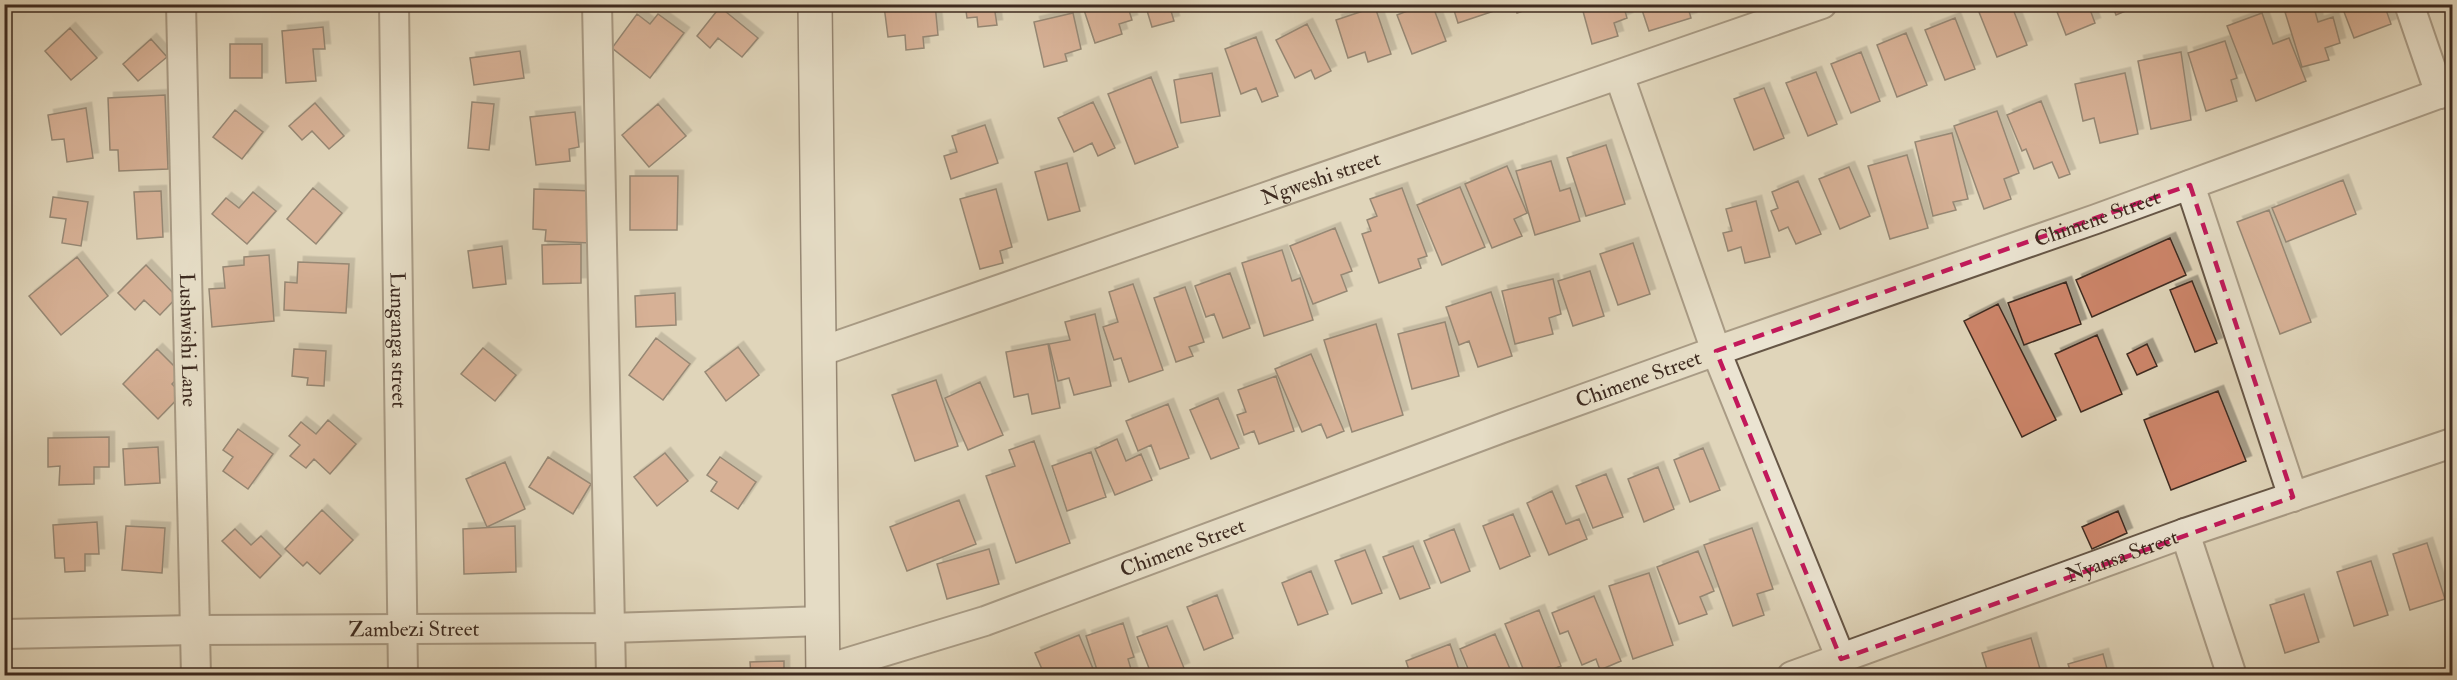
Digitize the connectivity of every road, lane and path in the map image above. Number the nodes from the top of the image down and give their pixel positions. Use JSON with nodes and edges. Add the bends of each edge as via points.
{"nodes":[{"id":1,"x":181,"y":4,"type":"edge"},
{"id":2,"x":394,"y":4,"type":"edge"},
{"id":3,"x":597,"y":4,"type":"edge"},
{"id":4,"x":815,"y":4,"type":"edge"},
{"id":5,"x":1822,"y":4,"type":"edge"},
{"id":6,"x":2409,"y":4,"type":"edge"},
{"id":7,"x":1619,"y":75,"type":"junction"},
{"id":8,"x":2446,"y":92,"type":"edge"},
{"id":9,"x":2190,"y":185,"type":"junction"},
{"id":10,"x":1716,"y":351,"type":"junction"},
{"id":11,"x":819,"y":352,"type":"junction"},
{"id":12,"x":2452,"y":443,"type":"edge"},
{"id":13,"x":2293,"y":497,"type":"junction"},
{"id":14,"x":2185,"y":533,"type":"junction"},
{"id":15,"x":823,"y":621,"type":"junction"},
{"id":16,"x":402,"y":628,"type":"junction"},
{"id":17,"x":610,"y":628,"type":"junction"},
{"id":18,"x":195,"y":630,"type":"junction"},
{"id":19,"x":4,"y":634,"type":"edge"},
{"id":20,"x":1841,"y":659,"type":"junction"},
{"id":21,"x":823,"y":673,"type":"edge"},
{"id":22,"x":196,"y":675,"type":"edge"},
{"id":23,"x":403,"y":675,"type":"edge"},
{"id":24,"x":611,"y":675,"type":"edge"},
{"id":25,"x":1792,"y":675,"type":"edge"},
{"id":26,"x":2232,"y":675,"type":"edge"}],
"edges":[{"from":1,"to":18,"type":"street","name":"Lushwishi Lane"},
{"from":2,"to":16,"type":"street","name":"Lunganga street"},
{"from":3,"to":17,"type":"street"},
{"from":4,"to":11,"type":"street"},
{"from":5,"to":7,"type":"street","name":"Ngweshi street"},
{"from":6,"to":8,"type":"street"},
{"from":7,"to":10,"type":"street"},
{"from":7,"to":11,"type":"street","name":"Ngweshi street"},
{"from":8,"to":9,"type":"street","name":"Chimene Street"},
{"from":9,"to":10,"type":"street","name":"Chimene Street"},
{"from":9,"to":13,"type":"street"},
{"from":10,"to":20,"type":"street"},
{"from":10,"to":21,"type":"street","name":"Chimene Street","via":[[985,621]]},
{"from":11,"to":15,"type":"street"},
{"from":12,"to":13,"type":"street","name":"Nyansa Street"},
{"from":13,"to":14,"type":"street","name":"Nyansa Street"},
{"from":14,"to":20,"type":"street","name":"Nyansa Street"},
{"from":14,"to":26,"type":"street"},
{"from":15,"to":17,"type":"street","name":"Zambezi Street"},
{"from":15,"to":21,"type":"street"},
{"from":16,"to":17,"type":"street","name":"Zambezi Street"},
{"from":16,"to":18,"type":"street","name":"Zambezi Street"},
{"from":16,"to":23,"type":"street","name":"Lunganga street"},
{"from":17,"to":24,"type":"street"},
{"from":18,"to":19,"type":"street","name":"Zambezi Street"},
{"from":18,"to":22,"type":"street","name":"Lushwishi Lane"},
{"from":20,"to":25,"type":"street","name":"Nyansa Street"}]}
